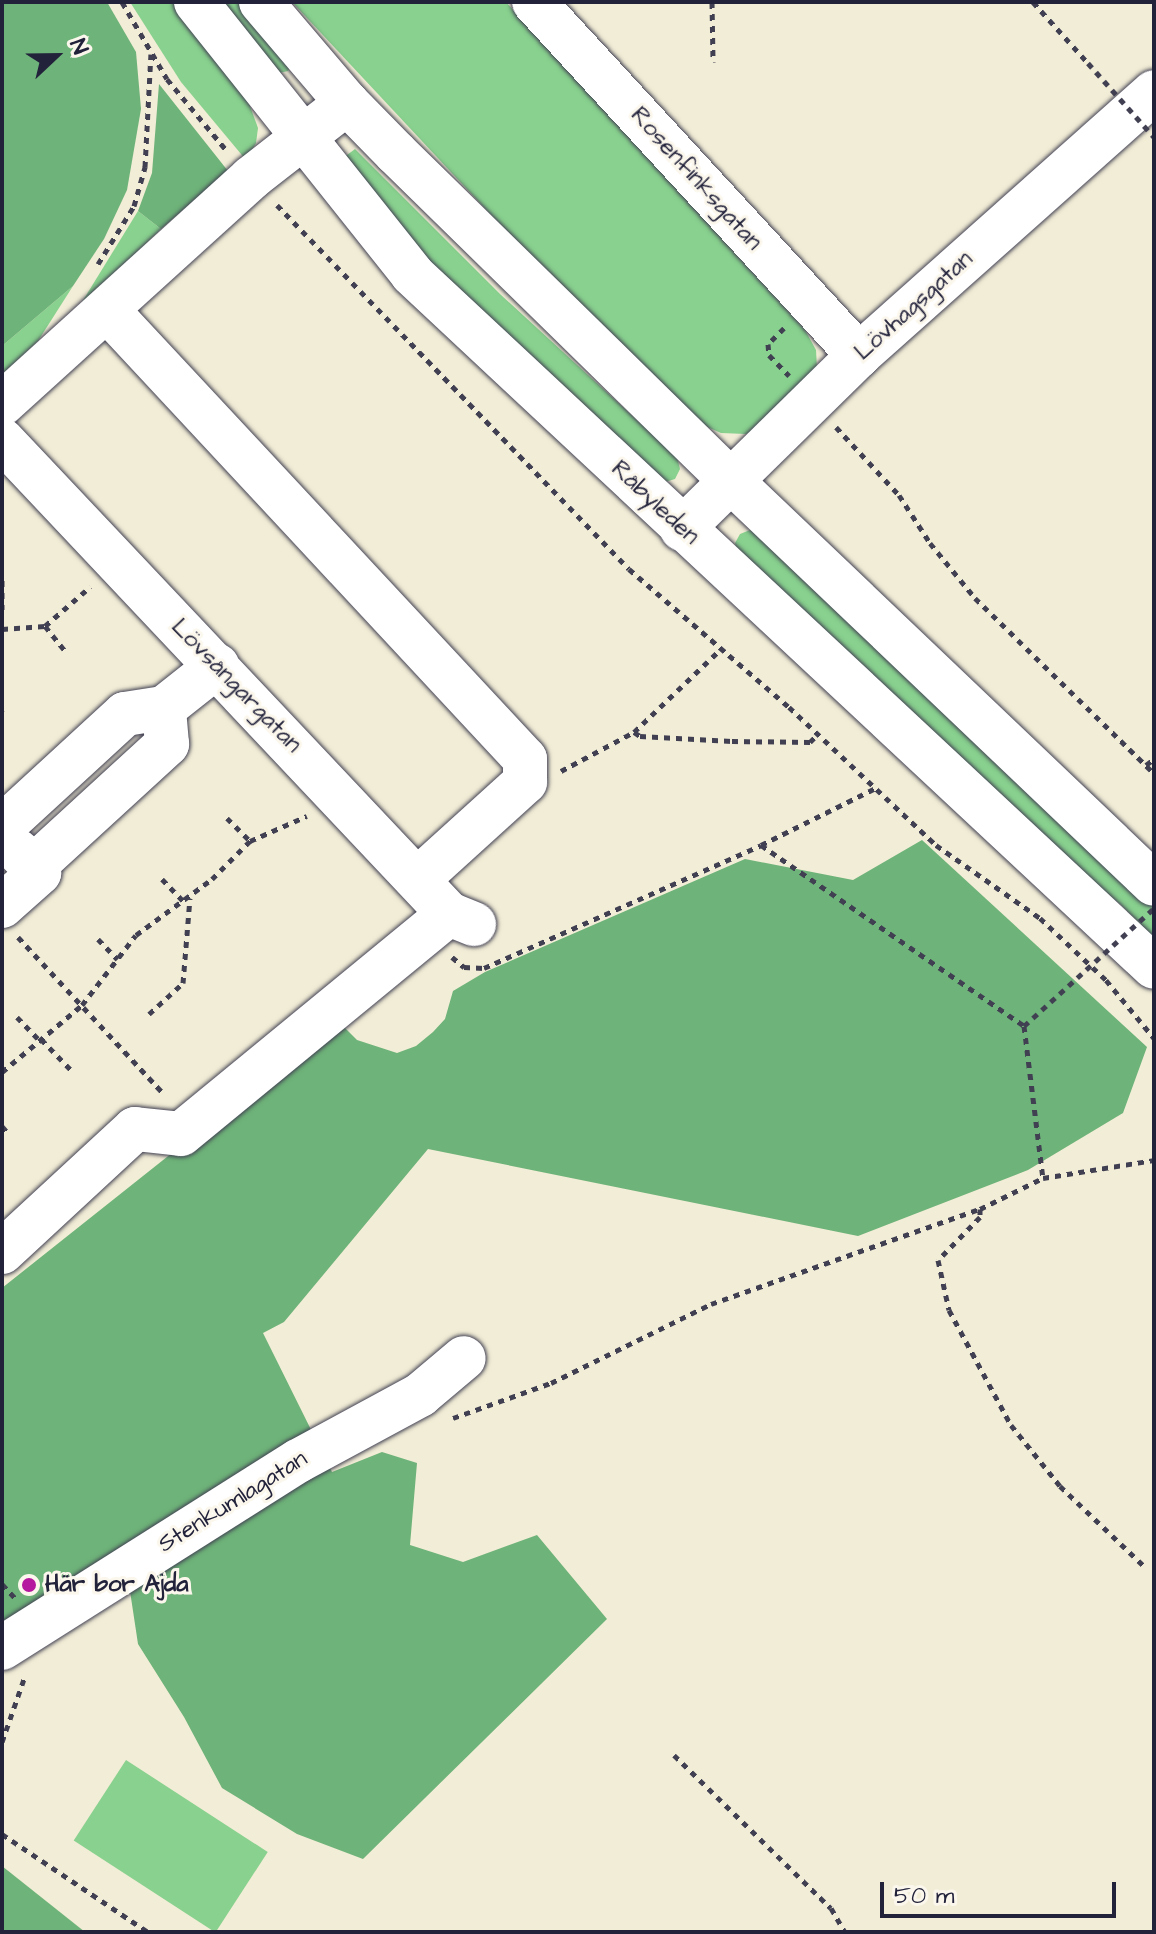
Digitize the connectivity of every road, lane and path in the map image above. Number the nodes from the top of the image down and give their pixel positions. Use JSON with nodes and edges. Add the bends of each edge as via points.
{"nodes":[{"id":1,"x":122,"y":2,"type":"edge"},
{"id":2,"x":196,"y":2,"type":"edge"},
{"id":3,"x":261,"y":2,"type":"edge"},
{"id":4,"x":534,"y":2,"type":"edge"},
{"id":5,"x":712,"y":2,"type":"edge"},
{"id":6,"x":1033,"y":2,"type":"edge"},
{"id":7,"x":151,"y":53,"type":"junction"},
{"id":8,"x":713,"y":62,"type":"dead end"},
{"id":9,"x":1154,"y":92,"type":"edge"},
{"id":10,"x":347,"y":103,"type":"junction"},
{"id":11,"x":303,"y":137,"type":"junction"},
{"id":12,"x":1154,"y":137,"type":"edge"},
{"id":13,"x":251,"y":178,"type":"junction"},
{"id":14,"x":99,"y":294,"type":"junction"},
{"id":15,"x":810,"y":302,"type":"junction"},
{"id":16,"x":859,"y":355,"type":"junction"},
{"id":17,"x":813,"y":402,"type":"junction"},
{"id":18,"x":2,"y":404,"type":"edge"},
{"id":19,"x":2,"y":440,"type":"edge"},
{"id":20,"x":731,"y":481,"type":"junction"},
{"id":21,"x":682,"y":529,"type":"junction"},
{"id":22,"x":2,"y":580,"type":"edge"},
{"id":23,"x":90,"y":587,"type":"dead end"},
{"id":24,"x":2,"y":612,"type":"edge"},
{"id":25,"x":45,"y":626,"type":"junction"},
{"id":26,"x":2,"y":629,"type":"edge"},
{"id":27,"x":721,"y":649,"type":"junction"},
{"id":28,"x":67,"y":653,"type":"dead end"},
{"id":29,"x":217,"y":666,"type":"junction"},
{"id":30,"x":164,"y":708,"type":"junction"},
{"id":31,"x":634,"y":732,"type":"junction"},
{"id":32,"x":818,"y":734,"type":"junction"},
{"id":33,"x":1154,"y":759,"type":"edge"},
{"id":34,"x":1146,"y":765,"type":"junction"},
{"id":35,"x":1154,"y":773,"type":"edge"},
{"id":36,"x":525,"y":782,"type":"junction"},
{"id":37,"x":876,"y":788,"type":"junction"},
{"id":38,"x":311,"y":815,"type":"dead end"},
{"id":39,"x":227,"y":818,"type":"dead end"},
{"id":40,"x":2,"y":827,"type":"edge"},
{"id":41,"x":2,"y":835,"type":"edge"},
{"id":42,"x":250,"y":841,"type":"junction"},
{"id":43,"x":761,"y":845,"type":"junction"},
{"id":44,"x":33,"y":867,"type":"junction"},
{"id":45,"x":419,"y":878,"type":"junction"},
{"id":46,"x":162,"y":879,"type":"dead end"},
{"id":47,"x":1154,"y":884,"type":"edge"},
{"id":48,"x":187,"y":900,"type":"junction"},
{"id":49,"x":1154,"y":908,"type":"edge"},
{"id":50,"x":7,"y":918,"type":"edge"},
{"id":51,"x":451,"y":923,"type":"junction"},
{"id":52,"x":98,"y":939,"type":"dead end"},
{"id":53,"x":117,"y":959,"type":"junction"},
{"id":54,"x":1154,"y":967,"type":"edge"},
{"id":55,"x":82,"y":1005,"type":"junction"},
{"id":56,"x":149,"y":1014,"type":"dead end"},
{"id":57,"x":17,"y":1017,"type":"dead end"},
{"id":58,"x":1024,"y":1026,"type":"junction"},
{"id":59,"x":1154,"y":1038,"type":"edge"},
{"id":60,"x":40,"y":1040,"type":"junction"},
{"id":61,"x":2,"y":1072,"type":"edge"},
{"id":62,"x":73,"y":1072,"type":"dead end"},
{"id":63,"x":2,"y":1126,"type":"edge"},
{"id":64,"x":188,"y":1127,"type":"junction"},
{"id":65,"x":7,"y":1132,"type":"dead end"},
{"id":66,"x":1154,"y":1160,"type":"edge"},
{"id":67,"x":1043,"y":1178,"type":"junction"},
{"id":68,"x":980,"y":1209,"type":"junction"},
{"id":69,"x":2,"y":1252,"type":"edge"},
{"id":70,"x":464,"y":1358,"type":"dead end"},
{"id":71,"x":442,"y":1421,"type":"dead end"},
{"id":72,"x":1146,"y":1568,"type":"dead end"},
{"id":73,"x":2,"y":1584,"type":"edge"},
{"id":74,"x":39,"y":1624,"type":"junction"},
{"id":75,"x":14,"y":1662,"type":"edge"},
{"id":76,"x":2,"y":1742,"type":"edge"},
{"id":77,"x":674,"y":1755,"type":"dead end"},
{"id":78,"x":2,"y":1834,"type":"edge"},
{"id":79,"x":148,"y":1932,"type":"edge"},
{"id":80,"x":845,"y":1932,"type":"edge"}],
"edges":[{"from":1,"to":7,"type":"path"},
{"from":2,"to":11,"type":"street","name":"Råbyleden"},
{"from":3,"to":10,"type":"street"},
{"from":4,"to":15,"type":"street","name":"Rosenfinksgatan"},
{"from":5,"to":8,"type":"path"},
{"from":6,"to":12,"type":"path","bridge":true},
{"from":7,"to":13,"type":"path"},
{"from":7,"to":14,"type":"path","via":[[145,167]]},
{"from":9,"to":16,"type":"street","name":"Lövhagsgatan"},
{"from":10,"to":11,"type":"street"},
{"from":10,"to":20,"type":"street"},
{"from":11,"to":13,"type":"street"},
{"from":11,"to":21,"type":"street","name":"Råbyleden","via":[[412,274]]},
{"from":13,"to":14,"type":"street"},
{"from":13,"to":27,"type":"path","via":[[563,505]]},
{"from":14,"to":18,"type":"street"},
{"from":14,"to":36,"type":"street","via":[[525,759]]},
{"from":15,"to":16,"type":"street","name":"Rosenfinksgatan"},
{"from":15,"to":17,"type":"path","via":[[768,344],[769,355]]},
{"from":16,"to":17,"type":"street","name":"Lövhagsgatan"},
{"from":17,"to":20,"type":"street","name":"Lövhagsgatan"},
{"from":17,"to":34,"type":"path","via":[[899,495],[975,598]]},
{"from":19,"to":29,"type":"street","name":"Lövsångargatan"},
{"from":20,"to":21,"type":"street","name":"Lövhagsgatan"},
{"from":20,"to":47,"type":"street"},
{"from":21,"to":54,"type":"street","name":"Råbyleden"},
{"from":22,"to":24,"type":"path"},
{"from":23,"to":25,"type":"path"},
{"from":25,"to":26,"type":"path"},
{"from":25,"to":28,"type":"path"},
{"from":27,"to":31,"type":"path"},
{"from":27,"to":32,"type":"path"},
{"from":29,"to":30,"type":"street"},
{"from":29,"to":45,"type":"street","name":"Lövsångargatan"},
{"from":30,"to":40,"type":"street","via":[[125,714]]},
{"from":30,"to":44,"type":"street","via":[[167,744]]},
{"from":31,"to":32,"type":"path","via":[[810,742]]},
{"from":31,"to":36,"type":"path","via":[[543,781]]},
{"from":32,"to":37,"type":"path"},
{"from":33,"to":34,"type":"path"},
{"from":34,"to":35,"type":"path"},
{"from":36,"to":45,"type":"street"},
{"from":37,"to":43,"type":"path"},
{"from":37,"to":59,"type":"path","via":[[936,845],[1040,918],[1106,980]]},
{"from":38,"to":42,"type":"path"},
{"from":39,"to":42,"type":"path"},
{"from":41,"to":44,"type":"street"},
{"from":42,"to":48,"type":"path"},
{"from":43,"to":51,"type":"path","via":[[484,968],[464,967]]},
{"from":43,"to":58,"type":"path"},
{"from":44,"to":50,"type":"street","via":[[39,873]]},
{"from":45,"to":51,"type":"street","name":"Lövsångargatan"},
{"from":46,"to":48,"type":"path"},
{"from":48,"to":53,"type":"path","via":[[136,935]]},
{"from":48,"to":56,"type":"path","via":[[183,983]]},
{"from":49,"to":58,"type":"path","bridge":true},
{"from":50,"to":55,"type":"path"},
{"from":51,"to":64,"type":"street"},
{"from":52,"to":53,"type":"path"},
{"from":53,"to":55,"type":"path"},
{"from":55,"to":60,"type":"path"},
{"from":55,"to":64,"type":"path"},
{"from":57,"to":60,"type":"path"},
{"from":58,"to":67,"type":"path"},
{"from":60,"to":61,"type":"path"},
{"from":60,"to":62,"type":"path"},
{"from":63,"to":65,"type":"path"},
{"from":64,"to":69,"type":"street","via":[[181,1134],[135,1129]]},
{"from":66,"to":67,"type":"path"},
{"from":67,"to":68,"type":"path"},
{"from":68,"to":71,"type":"path","via":[[711,1304],[551,1383]]},
{"from":68,"to":72,"type":"path","via":[[980,1217],[938,1260],[949,1310],[1011,1425],[1060,1486]]},
{"from":70,"to":74,"type":"street","name":"Stenkumlagatan","via":[[420,1395],[298,1461]]},
{"from":73,"to":74,"type":"path"},
{"from":74,"to":75,"type":"street","name":"Stenkumlagatan"},
{"from":75,"to":76,"type":"path"},
{"from":77,"to":80,"type":"path","via":[[831,1908]]},
{"from":78,"to":79,"type":"path"}]}
